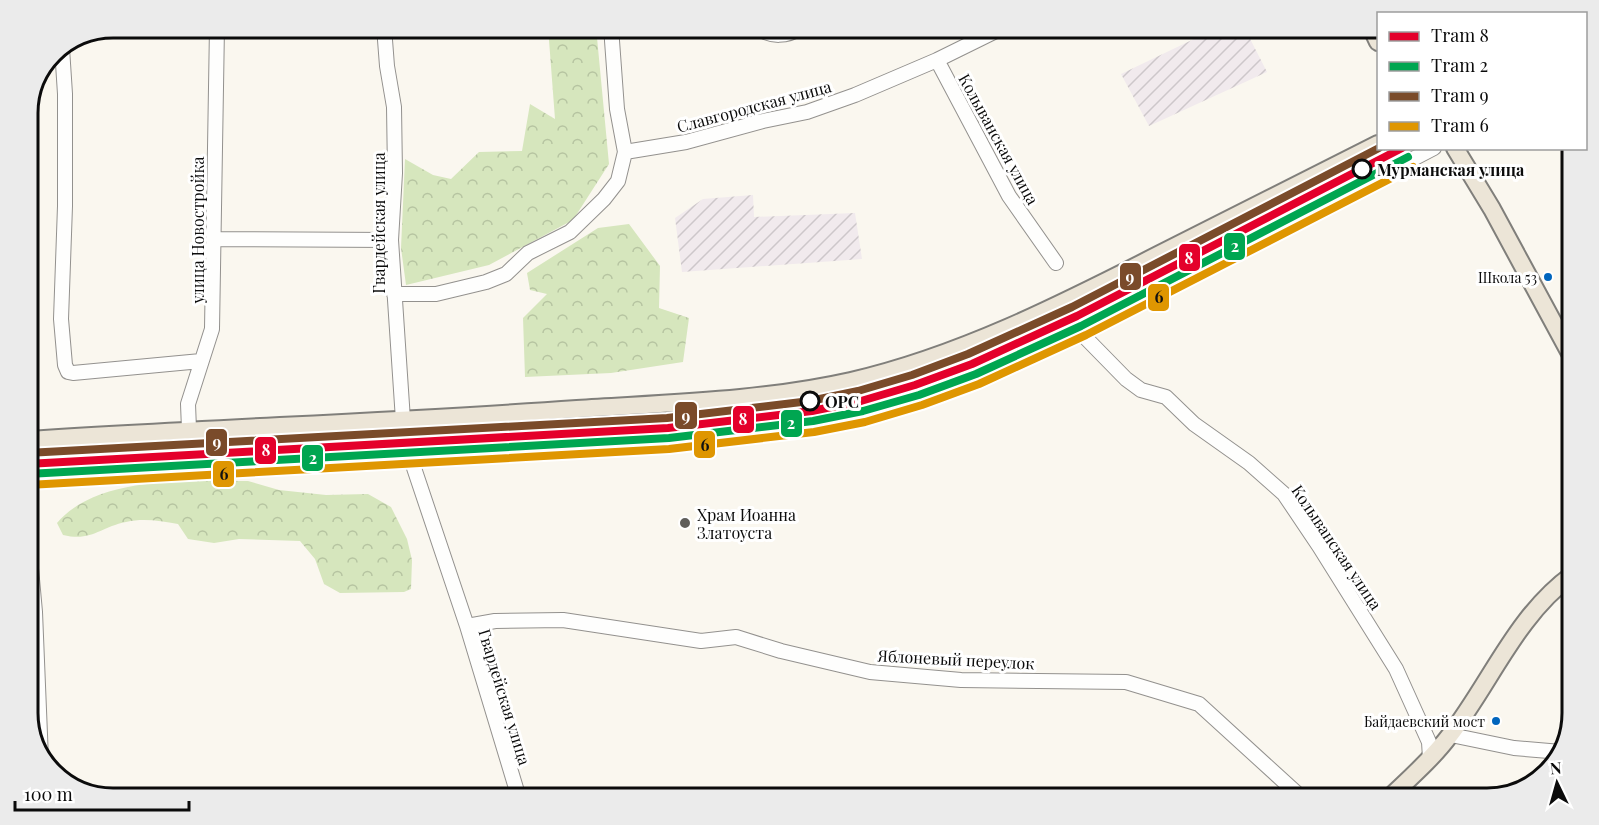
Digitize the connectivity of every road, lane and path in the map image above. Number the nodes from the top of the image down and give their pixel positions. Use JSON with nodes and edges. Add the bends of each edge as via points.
{"nodes":[{"id":1,"x":217,"y":38,"type":"edge"},
{"id":2,"x":385,"y":38,"type":"edge"},
{"id":3,"x":611,"y":38,"type":"edge"},
{"id":4,"x":981,"y":38,"type":"edge"},
{"id":5,"x":63,"y":56,"type":"edge"},
{"id":6,"x":937,"y":60,"type":"junction"},
{"id":7,"x":1377,"y":145,"type":"edge"},
{"id":8,"x":1430,"y":150,"type":"edge"},
{"id":9,"x":1456,"y":150,"type":"edge"},
{"id":10,"x":625,"y":152,"type":"junction"},
{"id":11,"x":213,"y":239,"type":"junction"},
{"id":12,"x":392,"y":240,"type":"junction"},
{"id":13,"x":1056,"y":263,"type":"dead end"},
{"id":14,"x":394,"y":294,"type":"junction"},
{"id":15,"x":1079,"y":331,"type":"junction"},
{"id":16,"x":1561,"y":337,"type":"edge"},
{"id":17,"x":201,"y":361,"type":"junction"},
{"id":18,"x":403,"y":420,"type":"junction"},
{"id":19,"x":794,"y":426,"type":"dead end"},
{"id":20,"x":189,"y":429,"type":"junction"},
{"id":21,"x":38,"y":439,"type":"edge"},
{"id":22,"x":414,"y":468,"type":"dead end"},
{"id":23,"x":1562,"y":584,"type":"edge"},
{"id":24,"x":467,"y":626,"type":"junction"},
{"id":25,"x":38,"y":710,"type":"edge"},
{"id":26,"x":39,"y":727,"type":"edge"},
{"id":27,"x":1451,"y":735,"type":"junction"},
{"id":28,"x":1551,"y":751,"type":"edge"},
{"id":29,"x":1431,"y":758,"type":"junction"},
{"id":30,"x":516,"y":788,"type":"edge"},
{"id":31,"x":1291,"y":788,"type":"edge"},
{"id":32,"x":1400,"y":788,"type":"edge"}],
"edges":[{"from":1,"to":11,"type":"street","name":"улица Новостройка"},
{"from":2,"to":12,"type":"street","name":"Гвардейская улица","via":[[394,108]]},
{"from":3,"to":10,"type":"street"},
{"from":4,"to":6,"type":"street","name":"Славгородская улица"},
{"from":5,"to":17,"type":"street","via":[[65,206],[61,319],[68,372]]},
{"from":6,"to":10,"type":"street","name":"Славгородская улица","via":[[807,112],[686,142]]},
{"from":6,"to":13,"type":"street","name":"Колыванская улица","via":[[1009,196]]},
{"from":7,"to":18,"type":"main road","via":[[1050,309],[852,381],[724,399]]},
{"from":8,"to":15,"type":"street"},
{"from":9,"to":16,"type":"main road"},
{"from":10,"to":14,"type":"street","via":[[618,181],[604,199],[570,232],[528,253],[506,274],[436,294]]},
{"from":11,"to":12,"type":"street"},
{"from":11,"to":17,"type":"street","name":"улица Новостройка","via":[[212,329]]},
{"from":12,"to":14,"type":"street","name":"Гвардейская улица"},
{"from":14,"to":18,"type":"street","name":"Гвардейская улица"},
{"from":15,"to":19,"type":"street","via":[[928,393],[829,421]]},
{"from":15,"to":29,"type":"street","name":"Колыванская улица","via":[[1126,379],[1141,390],[1166,397],[1194,424],[1284,494],[1396,669],[1429,742]]},
{"from":17,"to":20,"type":"street","name":"улица Новостройка","via":[[188,404]]},
{"from":18,"to":20,"type":"main road"},
{"from":20,"to":21,"type":"main road"},
{"from":22,"to":24,"type":"street","name":"Гвардейская улица"},
{"from":23,"to":27,"type":"main road","via":[[1528,618]]},
{"from":24,"to":30,"type":"street","name":"Гвардейская улица"},
{"from":24,"to":31,"type":"street","name":"Яблоневый переулок","via":[[495,621],[563,620],[701,641],[735,637],[870,672],[961,680],[1126,682],[1199,704]]},
{"from":25,"to":26,"type":"street"},
{"from":27,"to":28,"type":"street"},
{"from":27,"to":29,"type":"main road"},
{"from":29,"to":32,"type":"main road"}]}
